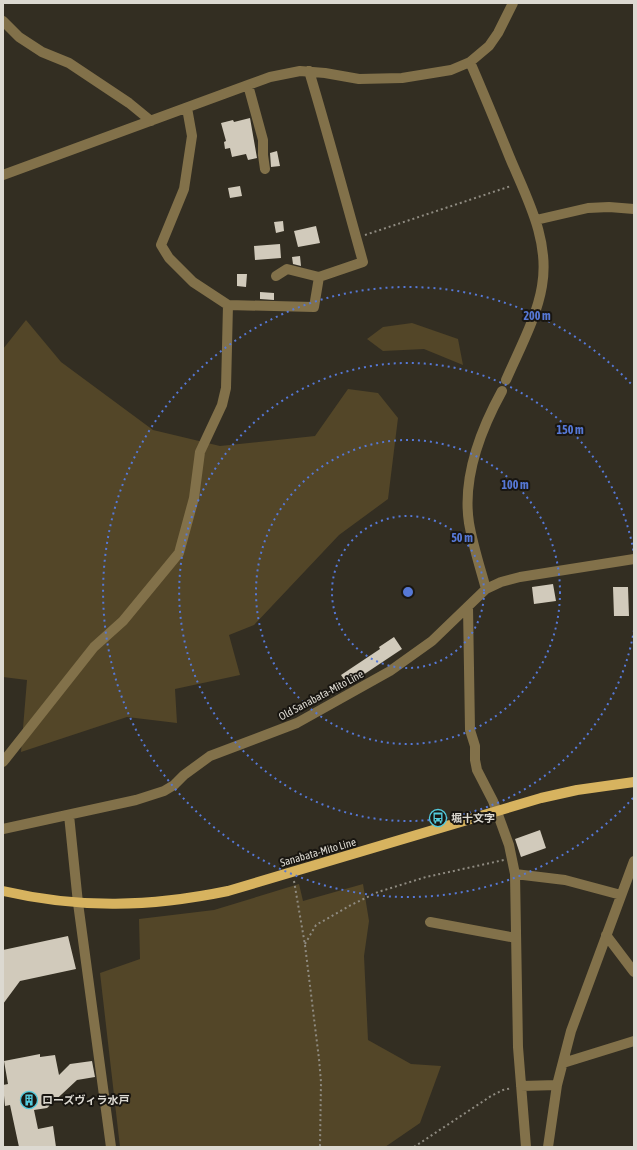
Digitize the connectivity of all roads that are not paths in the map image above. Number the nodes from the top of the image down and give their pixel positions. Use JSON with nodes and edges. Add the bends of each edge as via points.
{"nodes":[{"id":1,"x":513,"y":3,"type":"edge"},
{"id":2,"x":3,"y":21,"type":"edge"},
{"id":3,"x":470,"y":62,"type":"junction"},
{"id":4,"x":309,"y":71,"type":"junction"},
{"id":5,"x":248,"y":85,"type":"junction"},
{"id":6,"x":187,"y":108,"type":"junction"},
{"id":7,"x":151,"y":121,"type":"junction"},
{"id":8,"x":265,"y":169,"type":"dead end"},
{"id":9,"x":3,"y":175,"type":"edge"},
{"id":10,"x":634,"y":209,"type":"edge"},
{"id":11,"x":536,"y":220,"type":"junction"},
{"id":12,"x":276,"y":276,"type":"dead end"},
{"id":13,"x":319,"y":277,"type":"junction"},
{"id":14,"x":228,"y":305,"type":"junction"},
{"id":15,"x":506,"y":380,"type":"dead end"},
{"id":16,"x":502,"y":391,"type":"dead end"},
{"id":17,"x":634,"y":559,"type":"edge"},
{"id":18,"x":486,"y":589,"type":"junction"},
{"id":19,"x":468,"y":607,"type":"junction"},
{"id":20,"x":3,"y":762,"type":"edge"},
{"id":21,"x":634,"y":782,"type":"edge"},
{"id":22,"x":497,"y":812,"type":"junction"},
{"id":23,"x":69,"y":815,"type":"junction"},
{"id":24,"x":3,"y":829,"type":"edge"},
{"id":25,"x":634,"y":861,"type":"edge"},
{"id":26,"x":515,"y":874,"type":"junction"},
{"id":27,"x":3,"y":891,"type":"edge"},
{"id":28,"x":621,"y":895,"type":"junction"},
{"id":29,"x":78,"y":903,"type":"junction"},
{"id":30,"x":430,"y":922,"type":"dead end"},
{"id":31,"x":606,"y":935,"type":"junction"},
{"id":32,"x":516,"y":938,"type":"junction"},
{"id":33,"x":634,"y":972,"type":"edge"},
{"id":34,"x":634,"y":1041,"type":"edge"},
{"id":35,"x":563,"y":1062,"type":"junction"},
{"id":36,"x":557,"y":1085,"type":"junction"},
{"id":37,"x":521,"y":1086,"type":"junction"},
{"id":38,"x":111,"y":1147,"type":"edge"},
{"id":39,"x":526,"y":1147,"type":"edge"},
{"id":40,"x":548,"y":1147,"type":"edge"}],
"edges":[{"from":1,"to":3,"type":"street","via":[[489,46]]},
{"from":2,"to":7,"type":"street","via":[[19,37],[42,52],[69,64],[129,103]]},
{"from":3,"to":4,"type":"street","via":[[451,70],[402,78],[358,79]]},
{"from":3,"to":11,"type":"street"},
{"from":4,"to":5,"type":"street","via":[[287,73]]},
{"from":4,"to":13,"type":"street","via":[[363,262]]},
{"from":5,"to":6,"type":"street"},
{"from":5,"to":8,"type":"street","via":[[263,140]]},
{"from":6,"to":7,"type":"street"},
{"from":6,"to":14,"type":"street","via":[[192,136],[184,189],[161,245],[169,258],[193,282]]},
{"from":7,"to":9,"type":"street"},
{"from":10,"to":11,"type":"street","via":[[588,208]]},
{"from":11,"to":15,"type":"street","via":[[543,251],[542,286],[531,321]]},
{"from":12,"to":13,"type":"street","via":[[286,269]]},
{"from":13,"to":14,"type":"street","via":[[314,307]]},
{"from":14,"to":20,"type":"street","via":[[226,388],[222,405],[200,452],[194,498],[179,553],[123,621],[94,647]]},
{"from":16,"to":18,"type":"street","via":[[473,457],[468,501],[473,543]]},
{"from":17,"to":18,"type":"street","name":"Old Sanabata-Mito Line","via":[[520,577]]},
{"from":18,"to":19,"type":"street","name":"Old Sanabata-Mito Line"},
{"from":19,"to":22,"type":"street","via":[[470,730],[475,746],[477,770]]},
{"from":19,"to":23,"type":"street","name":"Old Sanabata-Mito Line","via":[[432,640],[390,671],[297,723],[210,756],[164,791]]},
{"from":21,"to":22,"type":"main road","name":"Sanabata-Mito Line","via":[[577,790]]},
{"from":22,"to":26,"type":"street","via":[[513,858]]},
{"from":22,"to":29,"type":"main road","name":"Sanabata-Mito Line","via":[[228,891],[139,904]]},
{"from":23,"to":24,"type":"street","name":"Old Sanabata-Mito Line"},
{"from":23,"to":29,"type":"street"},
{"from":25,"to":28,"type":"street"},
{"from":26,"to":28,"type":"street","via":[[566,880]]},
{"from":26,"to":32,"type":"street"},
{"from":27,"to":29,"type":"main road","name":"Sanabata-Mito Line"},
{"from":28,"to":31,"type":"street"},
{"from":29,"to":38,"type":"street"},
{"from":30,"to":32,"type":"street"},
{"from":31,"to":33,"type":"street"},
{"from":31,"to":35,"type":"street","via":[[571,1031]]},
{"from":32,"to":37,"type":"street"},
{"from":34,"to":35,"type":"street"},
{"from":35,"to":36,"type":"street"},
{"from":36,"to":37,"type":"street"},
{"from":36,"to":40,"type":"street"},
{"from":37,"to":39,"type":"street"}]}
